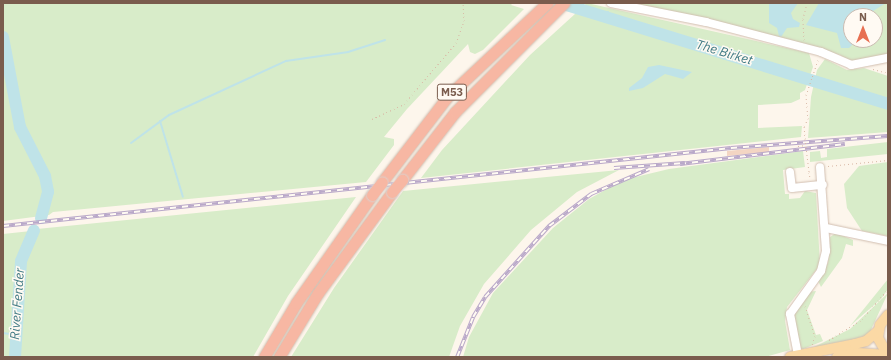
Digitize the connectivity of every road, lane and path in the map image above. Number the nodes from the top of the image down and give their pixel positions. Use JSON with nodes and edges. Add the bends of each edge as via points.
{"nodes":[{"id":1,"x":463,"y":3,"type":"edge"},
{"id":2,"x":547,"y":3,"type":"edge"},
{"id":3,"x":564,"y":3,"type":"edge"},
{"id":4,"x":611,"y":3,"type":"edge"},
{"id":5,"x":807,"y":3,"type":"edge"},
{"id":6,"x":803,"y":47,"type":"junction"},
{"id":7,"x":821,"y":52,"type":"junction"},
{"id":8,"x":888,"y":58,"type":"edge"},
{"id":9,"x":863,"y":66,"type":"junction"},
{"id":10,"x":888,"y":73,"type":"edge"},
{"id":11,"x":372,"y":119,"type":"dead end"},
{"id":12,"x":806,"y":145,"type":"junction"},
{"id":13,"x":798,"y":146,"type":"dead end"},
{"id":14,"x":888,"y":160,"type":"edge"},
{"id":15,"x":824,"y":166,"type":"joint"},
{"id":16,"x":790,"y":172,"type":"dead end"},
{"id":17,"x":811,"y":180,"type":"dead end"},
{"id":18,"x":823,"y":185,"type":"junction"},
{"id":19,"x":826,"y":228,"type":"junction"},
{"id":20,"x":888,"y":241,"type":"edge"},
{"id":21,"x":888,"y":289,"type":"edge"},
{"id":22,"x":803,"y":294,"type":"junction"},
{"id":23,"x":887,"y":313,"type":"edge"},
{"id":24,"x":878,"y":331,"type":"junction"},
{"id":25,"x":824,"y":343,"type":"dead end"},
{"id":26,"x":818,"y":345,"type":"dead end"},
{"id":27,"x":888,"y":355,"type":"edge"},
{"id":28,"x":794,"y":356,"type":"edge"},
{"id":29,"x":264,"y":357,"type":"edge"},
{"id":30,"x":279,"y":357,"type":"edge"},
{"id":31,"x":837,"y":357,"type":"edge"}],
"edges":[{"from":1,"to":11,"type":"path","via":[[464,20],[456,43],[404,104]]},
{"from":2,"to":29,"type":"highway","number":"M53","bridge":true,"via":[[448,96],[372,194],[296,303]]},
{"from":3,"to":30,"type":"highway","number":"M53","bridge":true,"via":[[455,112],[318,292]]},
{"from":4,"to":6,"type":"street","via":[[710,23]]},
{"from":5,"to":6,"type":"path","via":[[803,19]]},
{"from":6,"to":7,"type":"street"},
{"from":7,"to":9,"type":"street","via":[[845,64]]},
{"from":7,"to":12,"type":"path","bridge":true,"via":[[806,95]]},
{"from":8,"to":9,"type":"street"},
{"from":9,"to":10,"type":"path"},
{"from":12,"to":13,"type":"path"},
{"from":12,"to":17,"type":"path","bridge":true},
{"from":14,"to":15,"type":"path"},
{"from":15,"to":18,"type":"street"},
{"from":16,"to":18,"type":"street","via":[[792,188]]},
{"from":18,"to":19,"type":"street"},
{"from":19,"to":20,"type":"street"},
{"from":19,"to":22,"type":"street","via":[[826,251],[821,271]]},
{"from":21,"to":25,"type":"path","via":[[862,319]]},
{"from":22,"to":26,"type":"path","via":[[806,313],[815,336],[811,348]]},
{"from":22,"to":28,"type":"street","via":[[790,314]]},
{"from":23,"to":24,"type":"main road"},
{"from":24,"to":27,"type":"main road","via":[[880,344]]},
{"from":24,"to":28,"type":"main road","via":[[866,341]]},
{"from":27,"to":31,"type":"main road","via":[[857,353]]}]}
